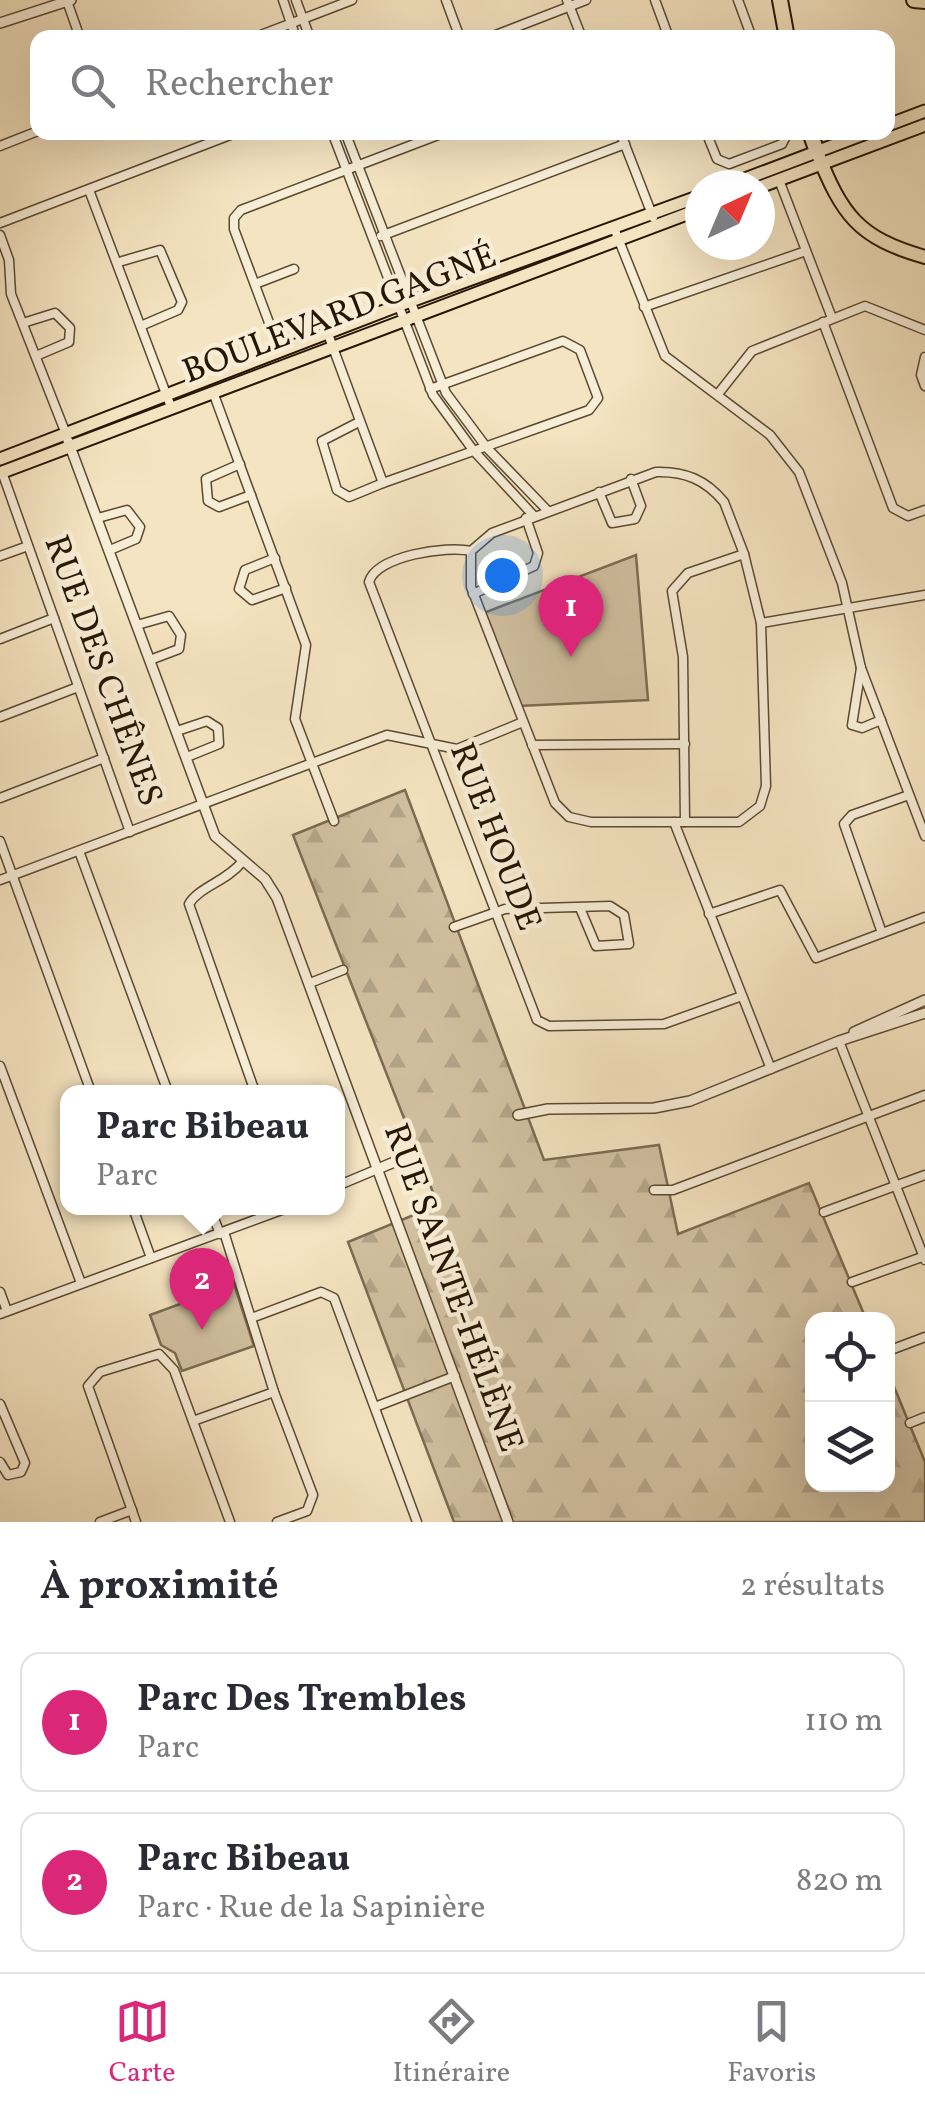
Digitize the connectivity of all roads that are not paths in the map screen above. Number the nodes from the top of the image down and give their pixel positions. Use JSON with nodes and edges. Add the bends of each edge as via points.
{"nodes":[{"id":1,"x":282,"y":0,"type":"edge"},
{"id":2,"x":296,"y":0,"type":"edge"},
{"id":3,"x":352,"y":0,"type":"edge"},
{"id":4,"x":446,"y":0,"type":"edge"},
{"id":5,"x":586,"y":0,"type":"edge"},
{"id":6,"x":655,"y":0,"type":"edge"},
{"id":7,"x":738,"y":0,"type":"edge"},
{"id":8,"x":780,"y":0,"type":"edge"},
{"id":9,"x":914,"y":0,"type":"edge"},
{"id":10,"x":69,"y":1,"type":"edge"},
{"id":11,"x":925,"y":1,"type":"edge"},
{"id":12,"x":51,"y":3,"type":"edge"},
{"id":13,"x":568,"y":3,"type":"edge"},
{"id":14,"x":303,"y":19,"type":"junction"},
{"id":15,"x":291,"y":23,"type":"junction"},
{"id":16,"x":0,"y":24,"type":"edge"},
{"id":17,"x":78,"y":30,"type":"edge"},
{"id":18,"x":273,"y":30,"type":"edge"},
{"id":19,"x":293,"y":30,"type":"edge"},
{"id":20,"x":307,"y":30,"type":"edge"},
{"id":21,"x":457,"y":30,"type":"edge"},
{"id":22,"x":506,"y":30,"type":"edge"},
{"id":23,"x":579,"y":30,"type":"edge"},
{"id":24,"x":666,"y":30,"type":"edge"},
{"id":25,"x":749,"y":30,"type":"edge"},
{"id":26,"x":786,"y":30,"type":"edge"},
{"id":27,"x":925,"y":111,"type":"edge"},
{"id":28,"x":895,"y":123,"type":"edge"},
{"id":29,"x":925,"y":125,"type":"edge"},
{"id":30,"x":30,"y":134,"type":"edge"},
{"id":31,"x":895,"y":134,"type":"edge"},
{"id":32,"x":218,"y":140,"type":"edge"},
{"id":33,"x":335,"y":140,"type":"edge"},
{"id":34,"x":348,"y":140,"type":"edge"},
{"id":35,"x":425,"y":140,"type":"edge"},
{"id":36,"x":623,"y":140,"type":"edge"},
{"id":37,"x":709,"y":140,"type":"edge"},
{"id":38,"x":778,"y":140,"type":"edge"},
{"id":39,"x":813,"y":140,"type":"edge"},
{"id":40,"x":854,"y":140,"type":"edge"},
{"id":41,"x":877,"y":140,"type":"edge"},
{"id":42,"x":625,"y":144,"type":"junction"},
{"id":43,"x":0,"y":146,"type":"edge"},
{"id":44,"x":819,"y":158,"type":"junction"},
{"id":45,"x":357,"y":166,"type":"junction"},
{"id":46,"x":347,"y":170,"type":"junction"},
{"id":47,"x":775,"y":171,"type":"edge"},
{"id":48,"x":779,"y":180,"type":"junction"},
{"id":49,"x":775,"y":181,"type":"edge"},
{"id":50,"x":90,"y":190,"type":"junction"},
{"id":51,"x":685,"y":204,"type":"edge"},
{"id":52,"x":685,"y":213,"type":"edge"},
{"id":53,"x":654,"y":220,"type":"junction"},
{"id":54,"x":0,"y":224,"type":"edge"},
{"id":55,"x":0,"y":234,"type":"edge"},
{"id":56,"x":616,"y":234,"type":"junction"},
{"id":57,"x":384,"y":235,"type":"junction"},
{"id":58,"x":374,"y":239,"type":"junction"},
{"id":59,"x":806,"y":251,"type":"junction"},
{"id":60,"x":925,"y":257,"type":"edge"},
{"id":61,"x":119,"y":262,"type":"junction"},
{"id":62,"x":294,"y":269,"type":"dead end"},
{"id":63,"x":255,"y":284,"type":"junction"},
{"id":64,"x":402,"y":304,"type":"junction"},
{"id":65,"x":644,"y":308,"type":"junction"},
{"id":66,"x":408,"y":318,"type":"junction"},
{"id":67,"x":827,"y":320,"type":"junction"},
{"id":68,"x":23,"y":324,"type":"junction"},
{"id":69,"x":143,"y":325,"type":"junction"},
{"id":70,"x":925,"y":330,"type":"edge"},
{"id":71,"x":328,"y":334,"type":"junction"},
{"id":72,"x":332,"y":348,"type":"junction"},
{"id":73,"x":280,"y":352,"type":"junction"},
{"id":74,"x":36,"y":356,"type":"junction"},
{"id":75,"x":925,"y":358,"type":"edge"},
{"id":76,"x":284,"y":366,"type":"junction"},
{"id":77,"x":208,"y":378,"type":"junction"},
{"id":78,"x":441,"y":385,"type":"junction"},
{"id":79,"x":925,"y":386,"type":"edge"},
{"id":80,"x":430,"y":389,"type":"junction"},
{"id":81,"x":212,"y":392,"type":"junction"},
{"id":82,"x":718,"y":394,"type":"junction"},
{"id":83,"x":169,"y":401,"type":"junction"},
{"id":84,"x":360,"y":422,"type":"junction"},
{"id":85,"x":68,"y":440,"type":"junction"},
{"id":86,"x":487,"y":448,"type":"junction"},
{"id":87,"x":473,"y":450,"type":"junction"},
{"id":88,"x":240,"y":464,"type":"junction"},
{"id":89,"x":0,"y":468,"type":"edge"},
{"id":90,"x":631,"y":480,"type":"junction"},
{"id":91,"x":383,"y":484,"type":"junction"},
{"id":92,"x":599,"y":492,"type":"junction"},
{"id":93,"x":251,"y":495,"type":"junction"},
{"id":94,"x":547,"y":510,"type":"junction"},
{"id":95,"x":925,"y":510,"type":"edge"},
{"id":96,"x":529,"y":517,"type":"junction"},
{"id":97,"x":98,"y":518,"type":"junction"},
{"id":98,"x":28,"y":546,"type":"junction"},
{"id":99,"x":110,"y":550,"type":"junction"},
{"id":100,"x":471,"y":551,"type":"junction"},
{"id":101,"x":744,"y":554,"type":"junction"},
{"id":102,"x":0,"y":556,"type":"edge"},
{"id":103,"x":274,"y":558,"type":"junction"},
{"id":104,"x":286,"y":588,"type":"junction"},
{"id":105,"x":473,"y":594,"type":"junction"},
{"id":106,"x":925,"y":594,"type":"edge"},
{"id":107,"x":847,"y":607,"type":"junction"},
{"id":108,"x":54,"y":618,"type":"junction"},
{"id":109,"x":761,"y":623,"type":"junction"},
{"id":110,"x":137,"y":625,"type":"junction"},
{"id":111,"x":0,"y":639,"type":"edge"},
{"id":112,"x":150,"y":660,"type":"junction"},
{"id":113,"x":861,"y":668,"type":"junction"},
{"id":114,"x":78,"y":687,"type":"junction"},
{"id":115,"x":0,"y":717,"type":"edge"},
{"id":116,"x":880,"y":720,"type":"junction"},
{"id":117,"x":523,"y":722,"type":"junction"},
{"id":118,"x":177,"y":731,"type":"junction"},
{"id":119,"x":428,"y":744,"type":"junction"},
{"id":120,"x":685,"y":744,"type":"junction"},
{"id":121,"x":532,"y":745,"type":"junction"},
{"id":122,"x":104,"y":758,"type":"junction"},
{"id":123,"x":187,"y":758,"type":"junction"},
{"id":124,"x":312,"y":764,"type":"junction"},
{"id":125,"x":909,"y":795,"type":"junction"},
{"id":126,"x":0,"y":798,"type":"edge"},
{"id":127,"x":204,"y":805,"type":"junction"},
{"id":128,"x":334,"y":821,"type":"dead end"},
{"id":129,"x":674,"y":822,"type":"junction"},
{"id":130,"x":685,"y":822,"type":"junction"},
{"id":131,"x":130,"y":832,"type":"junction"},
{"id":132,"x":925,"y":836,"type":"edge"},
{"id":133,"x":0,"y":842,"type":"edge"},
{"id":134,"x":79,"y":851,"type":"junction"},
{"id":135,"x":242,"y":862,"type":"junction"},
{"id":136,"x":12,"y":876,"type":"junction"},
{"id":137,"x":0,"y":880,"type":"edge"},
{"id":138,"x":580,"y":908,"type":"junction"},
{"id":139,"x":495,"y":912,"type":"junction"},
{"id":140,"x":709,"y":914,"type":"junction"},
{"id":141,"x":925,"y":917,"type":"edge"},
{"id":142,"x":454,"y":927,"type":"dead end"},
{"id":143,"x":882,"y":933,"type":"junction"},
{"id":144,"x":343,"y":970,"type":"dead end"},
{"id":145,"x":310,"y":983,"type":"junction"},
{"id":146,"x":742,"y":996,"type":"junction"},
{"id":147,"x":925,"y":1000,"type":"edge"},
{"id":148,"x":925,"y":1012,"type":"edge"},
{"id":149,"x":839,"y":1042,"type":"junction"},
{"id":150,"x":0,"y":1066,"type":"edge"},
{"id":151,"x":771,"y":1069,"type":"junction"},
{"id":152,"x":88,"y":1085,"type":"edge"},
{"id":153,"x":165,"y":1085,"type":"edge"},
{"id":154,"x":253,"y":1085,"type":"edge"},
{"id":155,"x":349,"y":1090,"type":"junction"},
{"id":156,"x":345,"y":1092,"type":"edge"},
{"id":157,"x":925,"y":1095,"type":"edge"},
{"id":158,"x":518,"y":1116,"type":"dead end"},
{"id":159,"x":868,"y":1118,"type":"junction"},
{"id":160,"x":416,"y":1153,"type":"dead end"},
{"id":161,"x":380,"y":1168,"type":"junction"},
{"id":162,"x":925,"y":1175,"type":"edge"},
{"id":163,"x":345,"y":1183,"type":"edge"},
{"id":164,"x":896,"y":1186,"type":"junction"},
{"id":165,"x":654,"y":1190,"type":"dead end"},
{"id":166,"x":824,"y":1212,"type":"dead end"},
{"id":167,"x":136,"y":1215,"type":"edge"},
{"id":168,"x":213,"y":1215,"type":"edge"},
{"id":169,"x":269,"y":1215,"type":"edge"},
{"id":170,"x":222,"y":1233,"type":"junction"},
{"id":171,"x":152,"y":1258,"type":"junction"},
{"id":172,"x":924,"y":1258,"type":"edge"},
{"id":173,"x":852,"y":1282,"type":"dead end"},
{"id":174,"x":80,"y":1283,"type":"junction"},
{"id":175,"x":0,"y":1292,"type":"edge"},
{"id":176,"x":4,"y":1312,"type":"edge"},
{"id":177,"x":254,"y":1317,"type":"junction"},
{"id":178,"x":925,"y":1337,"type":"edge"},
{"id":179,"x":895,"y":1348,"type":"edge"},
{"id":180,"x":455,"y":1376,"type":"junction"},
{"id":181,"x":274,"y":1392,"type":"junction"},
{"id":182,"x":0,"y":1404,"type":"edge"},
{"id":183,"x":376,"y":1407,"type":"junction"},
{"id":184,"x":925,"y":1417,"type":"edge"},
{"id":185,"x":194,"y":1421,"type":"junction"},
{"id":186,"x":910,"y":1423,"type":"dead end"},
{"id":187,"x":0,"y":1462,"type":"edge"},
{"id":188,"x":132,"y":1510,"type":"junction"},
{"id":189,"x":100,"y":1522,"type":"edge"},
{"id":190,"x":136,"y":1522,"type":"edge"},
{"id":191,"x":230,"y":1522,"type":"edge"},
{"id":192,"x":277,"y":1522,"type":"edge"},
{"id":193,"x":417,"y":1522,"type":"edge"},
{"id":194,"x":508,"y":1522,"type":"edge"}],
"edges":[{"from":1,"to":15,"type":"street"},
{"from":2,"to":14,"type":"street"},
{"from":3,"to":14,"type":"street"},
{"from":4,"to":21,"type":"street"},
{"from":5,"to":13,"type":"street"},
{"from":6,"to":24,"type":"street"},
{"from":7,"to":25,"type":"street"},
{"from":8,"to":26,"type":"highway"},
{"from":9,"to":11,"type":"highway"},
{"from":10,"to":12,"type":"street"},
{"from":10,"to":17,"type":"street"},
{"from":12,"to":16,"type":"street"},
{"from":13,"to":22,"type":"street"},
{"from":13,"to":23,"type":"street"},
{"from":14,"to":15,"type":"street"},
{"from":14,"to":20,"type":"street"},
{"from":15,"to":18,"type":"street"},
{"from":15,"to":19,"type":"street"},
{"from":27,"to":28,"type":"main road"},
{"from":29,"to":31,"type":"main road"},
{"from":30,"to":43,"type":"street"},
{"from":32,"to":50,"type":"street"},
{"from":33,"to":46,"type":"street"},
{"from":34,"to":45,"type":"street"},
{"from":35,"to":45,"type":"street"},
{"from":36,"to":42,"type":"street"},
{"from":37,"to":38,"type":"street","via":[[725,164]]},
{"from":39,"to":44,"type":"highway"},
{"from":40,"to":44,"type":"main road"},
{"from":41,"to":44,"type":"main road"},
{"from":42,"to":53,"type":"street"},
{"from":42,"to":57,"type":"street"},
{"from":44,"to":47,"type":"main road"},
{"from":44,"to":48,"type":"main road"},
{"from":44,"to":60,"type":"highway","via":[[858,227]]},
{"from":45,"to":46,"type":"street"},
{"from":45,"to":57,"type":"street"},
{"from":46,"to":58,"type":"street"},
{"from":46,"to":63,"type":"street","via":[[234,218]]},
{"from":48,"to":49,"type":"main road"},
{"from":48,"to":59,"type":"street"},
{"from":50,"to":54,"type":"street"},
{"from":50,"to":61,"type":"street"},
{"from":51,"to":53,"type":"main road","name":"BOULEVARD GAGNÉ"},
{"from":52,"to":53,"type":"main road","name":"BOULEVARD GAGNÉ"},
{"from":53,"to":56,"type":"main road","name":"BOULEVARD GAGNÉ"},
{"from":55,"to":68,"type":"street","name":"RUE SAINTE-HÉLÈNE"},
{"from":56,"to":64,"type":"main road","name":"BOULEVARD GAGNÉ"},
{"from":56,"to":65,"type":"street"},
{"from":56,"to":66,"type":"main road","name":"BOULEVARD GAGNÉ"},
{"from":57,"to":58,"type":"street"},
{"from":57,"to":64,"type":"street"},
{"from":58,"to":64,"type":"street"},
{"from":59,"to":65,"type":"street"},
{"from":59,"to":67,"type":"street"},
{"from":61,"to":69,"type":"street"},
{"from":61,"to":69,"type":"street","via":[[155,250],[164,254],[181,306]]},
{"from":62,"to":63,"type":"street"},
{"from":63,"to":73,"type":"street"},
{"from":64,"to":66,"type":"street"},
{"from":64,"to":71,"type":"main road","name":"BOULEVARD GAGNÉ"},
{"from":65,"to":82,"type":"street","via":[[665,356]]},
{"from":66,"to":72,"type":"main road","name":"BOULEVARD GAGNÉ"},
{"from":66,"to":78,"type":"street"},
{"from":66,"to":80,"type":"street"},
{"from":67,"to":70,"type":"street","via":[[865,306]]},
{"from":67,"to":82,"type":"street","via":[[752,351]]},
{"from":67,"to":95,"type":"street","via":[[894,508],[908,516]]},
{"from":68,"to":74,"type":"street","name":"RUE SAINTE-HÉLÈNE"},
{"from":68,"to":74,"type":"street","via":[[55,313],[70,328],[69,342]]},
{"from":69,"to":83,"type":"street"},
{"from":71,"to":72,"type":"street"},
{"from":71,"to":73,"type":"main road","name":"BOULEVARD GAGNÉ"},
{"from":72,"to":76,"type":"main road","name":"BOULEVARD GAGNÉ"},
{"from":72,"to":84,"type":"street"},
{"from":73,"to":76,"type":"street"},
{"from":73,"to":77,"type":"main road","name":"BOULEVARD GAGNÉ"},
{"from":74,"to":85,"type":"street","name":"RUE SAINTE-HÉLÈNE"},
{"from":75,"to":79,"type":"street"},
{"from":76,"to":81,"type":"main road","name":"BOULEVARD GAGNÉ"},
{"from":77,"to":81,"type":"street"},
{"from":77,"to":83,"type":"main road","name":"BOULEVARD GAGNÉ"},
{"from":78,"to":80,"type":"street"},
{"from":78,"to":86,"type":"street"},
{"from":78,"to":86,"type":"street","via":[[563,340],[575,344],[598,398],[594,407]]},
{"from":80,"to":87,"type":"street"},
{"from":81,"to":83,"type":"main road","name":"BOULEVARD GAGNÉ"},
{"from":81,"to":88,"type":"street"},
{"from":82,"to":107,"type":"street","via":[[770,435],[799,472]]},
{"from":83,"to":85,"type":"main road","name":"BOULEVARD GAGNÉ"},
{"from":84,"to":91,"type":"street"},
{"from":84,"to":91,"type":"street","via":[[322,441],[336,490],[350,497]]},
{"from":85,"to":89,"type":"main road","name":"BOULEVARD GAGNÉ"},
{"from":85,"to":97,"type":"street","name":"RUE SAINTE-HÉLÈNE"},
{"from":86,"to":87,"type":"street"},
{"from":86,"to":94,"type":"street"},
{"from":87,"to":91,"type":"street"},
{"from":87,"to":96,"type":"street"},
{"from":88,"to":93,"type":"street"},
{"from":88,"to":93,"type":"street","via":[[206,479],[208,501],[220,507]]},
{"from":89,"to":98,"type":"street","name":"RUE DES CHÊNES"},
{"from":90,"to":92,"type":"street"},
{"from":90,"to":92,"type":"street","via":[[641,506],[636,518],[612,522]]},
{"from":90,"to":101,"type":"street","via":[[674,472],[704,483],[724,502]]},
{"from":92,"to":94,"type":"street"},
{"from":93,"to":103,"type":"street"},
{"from":94,"to":96,"type":"street"},
{"from":96,"to":100,"type":"street","via":[[492,532]]},
{"from":96,"to":105,"type":"street","via":[[538,553],[534,566]]},
{"from":97,"to":99,"type":"street","name":"RUE SAINTE-HÉLÈNE"},
{"from":97,"to":99,"type":"street","via":[[121,510],[137,520],[140,534]]},
{"from":98,"to":102,"type":"street"},
{"from":98,"to":108,"type":"street","name":"RUE DES CHÊNES"},
{"from":99,"to":110,"type":"street","name":"RUE SAINTE-HÉLÈNE"},
{"from":100,"to":105,"type":"street"},
{"from":100,"to":119,"type":"street","name":"RUE HOUDE","via":[[433,548],[369,577]]},
{"from":101,"to":109,"type":"street"},
{"from":101,"to":120,"type":"street","via":[[674,584]]},
{"from":103,"to":104,"type":"street"},
{"from":103,"to":104,"type":"street","via":[[245,570],[239,588],[252,600]]},
{"from":104,"to":124,"type":"street","via":[[306,645],[294,709]]},
{"from":105,"to":117,"type":"street"},
{"from":106,"to":107,"type":"street"},
{"from":107,"to":109,"type":"street"},
{"from":107,"to":113,"type":"street"},
{"from":108,"to":111,"type":"street"},
{"from":108,"to":114,"type":"street","name":"RUE DES CHÊNES"},
{"from":109,"to":130,"type":"street","via":[[766,786],[760,806],[739,822]]},
{"from":110,"to":112,"type":"street","name":"RUE SAINTE-HÉLÈNE"},
{"from":110,"to":112,"type":"street","via":[[169,616],[181,634],[180,649]]},
{"from":112,"to":118,"type":"street","name":"RUE SAINTE-HÉLÈNE"},
{"from":113,"to":116,"type":"street"},
{"from":113,"to":116,"type":"street","via":[[852,726]]},
{"from":114,"to":115,"type":"street"},
{"from":114,"to":122,"type":"street","name":"RUE DES CHÊNES"},
{"from":116,"to":125,"type":"street"},
{"from":117,"to":119,"type":"street","via":[[457,749]]},
{"from":117,"to":121,"type":"street"},
{"from":118,"to":123,"type":"street","name":"RUE SAINTE-HÉLÈNE"},
{"from":118,"to":123,"type":"street","via":[[207,721],[218,728],[219,744]]},
{"from":119,"to":124,"type":"street","via":[[387,735]]},
{"from":119,"to":139,"type":"street","name":"RUE HOUDE"},
{"from":120,"to":121,"type":"street"},
{"from":120,"to":130,"type":"street"},
{"from":121,"to":129,"type":"street","via":[[556,804],[569,816]]},
{"from":122,"to":126,"type":"street"},
{"from":122,"to":131,"type":"street","name":"RUE DES CHÊNES"},
{"from":123,"to":127,"type":"street","name":"RUE SAINTE-HÉLÈNE"},
{"from":124,"to":127,"type":"street"},
{"from":124,"to":128,"type":"street"},
{"from":125,"to":132,"type":"street"},
{"from":125,"to":143,"type":"street","via":[[844,824]]},
{"from":127,"to":131,"type":"street"},
{"from":127,"to":135,"type":"street","name":"RUE SAINTE-HÉLÈNE","via":[[218,841]]},
{"from":129,"to":130,"type":"street"},
{"from":129,"to":140,"type":"street"},
{"from":131,"to":134,"type":"street"},
{"from":133,"to":136,"type":"street"},
{"from":134,"to":136,"type":"street"},
{"from":134,"to":153,"type":"street"},
{"from":135,"to":145,"type":"street","name":"RUE SAINTE-HÉLÈNE","via":[[271,886]]},
{"from":135,"to":154,"type":"street","via":[[189,904]]},
{"from":136,"to":137,"type":"street"},
{"from":136,"to":152,"type":"street"},
{"from":138,"to":138,"type":"street","via":[[621,910],[629,944],[596,946]]},
{"from":138,"to":139,"type":"street"},
{"from":139,"to":142,"type":"street"},
{"from":139,"to":146,"type":"street","name":"RUE HOUDE","via":[[532,1012],[543,1024],[664,1024]]},
{"from":140,"to":143,"type":"street","via":[[780,890],[816,958]]},
{"from":140,"to":146,"type":"street"},
{"from":141,"to":143,"type":"street"},
{"from":144,"to":145,"type":"street"},
{"from":145,"to":155,"type":"street","name":"RUE SAINTE-HÉLÈNE"},
{"from":146,"to":151,"type":"street"},
{"from":147,"to":149,"type":"street"},
{"from":148,"to":149,"type":"street"},
{"from":149,"to":151,"type":"street"},
{"from":149,"to":159,"type":"street"},
{"from":150,"to":174,"type":"street"},
{"from":151,"to":158,"type":"street","via":[[673,1105]]},
{"from":155,"to":156,"type":"street"},
{"from":155,"to":161,"type":"street","name":"RUE SAINTE-HÉLÈNE"},
{"from":157,"to":159,"type":"street"},
{"from":159,"to":164,"type":"street"},
{"from":159,"to":165,"type":"street","via":[[673,1190]]},
{"from":160,"to":161,"type":"street"},
{"from":161,"to":163,"type":"street"},
{"from":161,"to":180,"type":"street","name":"RUE SAINTE-HÉLÈNE"},
{"from":162,"to":164,"type":"street"},
{"from":164,"to":166,"type":"street"},
{"from":164,"to":172,"type":"street"},
{"from":167,"to":171,"type":"street"},
{"from":168,"to":170,"type":"street"},
{"from":169,"to":170,"type":"street"},
{"from":170,"to":171,"type":"street"},
{"from":170,"to":177,"type":"street"},
{"from":171,"to":174,"type":"street"},
{"from":172,"to":173,"type":"street"},
{"from":174,"to":176,"type":"street"},
{"from":175,"to":176,"type":"street"},
{"from":177,"to":181,"type":"street"},
{"from":177,"to":183,"type":"street","via":[[330,1293]]},
{"from":178,"to":179,"type":"street"},
{"from":180,"to":183,"type":"street"},
{"from":180,"to":194,"type":"street","name":"RUE SAINTE-HÉLÈNE"},
{"from":181,"to":185,"type":"street"},
{"from":181,"to":192,"type":"street","via":[[314,1502]]},
{"from":182,"to":187,"type":"street","via":[[26,1464],[8,1475]]},
{"from":183,"to":193,"type":"street"},
{"from":184,"to":186,"type":"street"},
{"from":185,"to":188,"type":"street","via":[[170,1360],[159,1354],[90,1380]]},
{"from":185,"to":191,"type":"street"},
{"from":188,"to":189,"type":"street"},
{"from":188,"to":190,"type":"street"}]}
